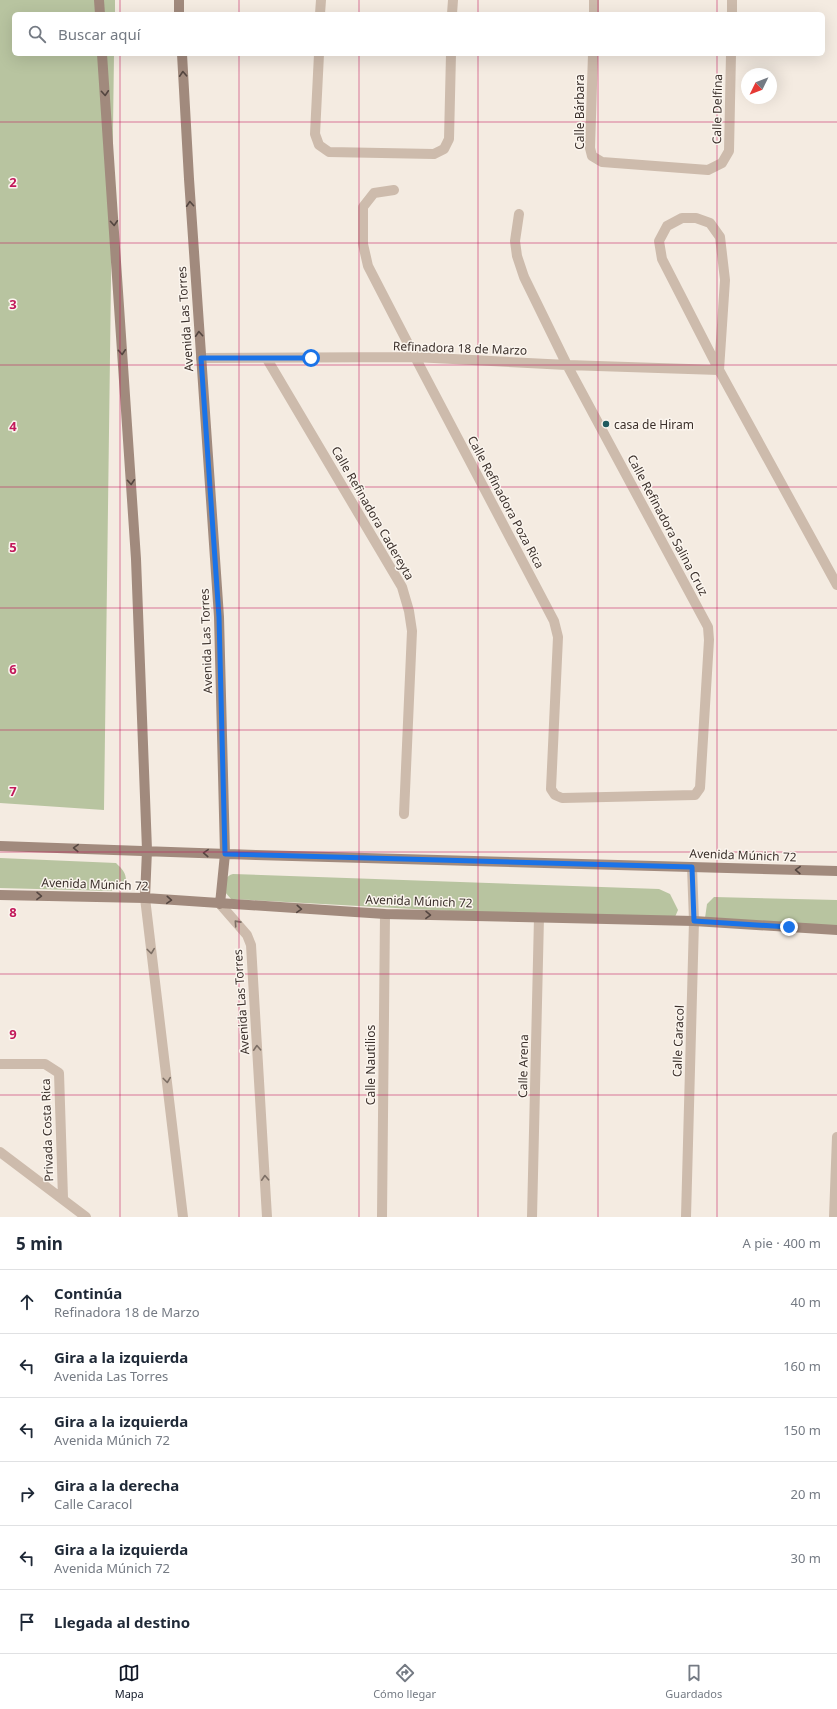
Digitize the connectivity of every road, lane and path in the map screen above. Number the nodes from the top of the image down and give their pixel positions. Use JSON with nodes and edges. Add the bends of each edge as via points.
{"nodes":[{"id":1,"x":99,"y":0,"type":"edge"},
{"id":2,"x":178,"y":0,"type":"edge"},
{"id":3,"x":321,"y":0,"type":"edge"},
{"id":4,"x":452,"y":0,"type":"edge"},
{"id":5,"x":594,"y":0,"type":"edge"},
{"id":6,"x":732,"y":0,"type":"edge"},
{"id":7,"x":100,"y":12,"type":"edge"},
{"id":8,"x":179,"y":12,"type":"edge"},
{"id":9,"x":320,"y":12,"type":"edge"},
{"id":10,"x":452,"y":12,"type":"edge"},
{"id":11,"x":594,"y":12,"type":"edge"},
{"id":12,"x":732,"y":12,"type":"edge"},
{"id":13,"x":102,"y":56,"type":"edge"},
{"id":14,"x":182,"y":56,"type":"edge"},
{"id":15,"x":319,"y":56,"type":"edge"},
{"id":16,"x":451,"y":56,"type":"edge"},
{"id":17,"x":593,"y":56,"type":"edge"},
{"id":18,"x":731,"y":56,"type":"edge"},
{"id":19,"x":652,"y":166,"type":"joint"},
{"id":20,"x":394,"y":190,"type":"dead end"},
{"id":21,"x":519,"y":214,"type":"dead end"},
{"id":22,"x":415,"y":357,"type":"junction"},
{"id":23,"x":201,"y":358,"type":"junction"},
{"id":24,"x":267,"y":359,"type":"junction"},
{"id":25,"x":567,"y":365,"type":"junction"},
{"id":26,"x":719,"y":370,"type":"junction"},
{"id":27,"x":837,"y":585,"type":"edge"},
{"id":28,"x":621,"y":796,"type":"joint"},
{"id":29,"x":404,"y":814,"type":"dead end"},
{"id":30,"x":0,"y":846,"type":"edge"},
{"id":31,"x":147,"y":850,"type":"junction"},
{"id":32,"x":225,"y":854,"type":"junction"},
{"id":33,"x":692,"y":867,"type":"junction"},
{"id":34,"x":837,"y":871,"type":"edge"},
{"id":35,"x":0,"y":895,"type":"edge"},
{"id":36,"x":145,"y":898,"type":"junction"},
{"id":37,"x":220,"y":904,"type":"junction"},
{"id":38,"x":384,"y":914,"type":"junction"},
{"id":39,"x":539,"y":917,"type":"junction"},
{"id":40,"x":694,"y":921,"type":"junction"},
{"id":41,"x":837,"y":930,"type":"edge"},
{"id":42,"x":0,"y":1064,"type":"edge"},
{"id":43,"x":837,"y":1138,"type":"edge"},
{"id":44,"x":0,"y":1152,"type":"edge"},
{"id":45,"x":63,"y":1198,"type":"junction"},
{"id":46,"x":86,"y":1217,"type":"edge"},
{"id":47,"x":184,"y":1217,"type":"edge"},
{"id":48,"x":267,"y":1217,"type":"edge"},
{"id":49,"x":382,"y":1217,"type":"edge"},
{"id":50,"x":532,"y":1217,"type":"edge"},
{"id":51,"x":686,"y":1217,"type":"edge"},
{"id":52,"x":834,"y":1217,"type":"edge"}],
"edges":[{"from":1,"to":7,"type":"street"},
{"from":2,"to":8,"type":"street"},
{"from":3,"to":9,"type":"street"},
{"from":4,"to":10,"type":"street"},
{"from":5,"to":11,"type":"street"},
{"from":6,"to":12,"type":"street"},
{"from":13,"to":31,"type":"street","one_way":true,"via":[[136,559]]},
{"from":23,"to":14,"type":"street","name":"Avenida Las Torres","one_way":true},
{"from":15,"to":16,"type":"street","via":[[316,134],[318,145],[329,152],[434,154],[444,148],[449,139]]},
{"from":17,"to":19,"type":"street","name":"Calle Bárbara","via":[[590,148],[592,156],[602,162]]},
{"from":18,"to":19,"type":"street","name":"Calle Delfina","via":[[729,151],[722,163],[708,170]]},
{"from":20,"to":22,"type":"street","name":"Calle Refinadora Poza Rica","via":[[374,193],[363,207],[363,244],[368,266]]},
{"from":21,"to":25,"type":"street","name":"Calle Refinadora Salina Cruz","via":[[515,241],[517,256],[524,277]]},
{"from":22,"to":24,"type":"street","name":"Refinadora 18 de Marzo"},
{"from":22,"to":25,"type":"street","name":"Refinadora 18 de Marzo"},
{"from":22,"to":28,"type":"street","name":"Calle Refinadora Poza Rica","via":[[554,621],[558,637],[551,789],[555,795],[562,798]]},
{"from":23,"to":24,"type":"street","name":"Refinadora 18 de Marzo"},
{"from":23,"to":32,"type":"street","name":"Avenida Las Torres","via":[[219,617]]},
{"from":24,"to":29,"type":"street","name":"Calle Refinadora Cadereyta","via":[[402,587],[412,631]]},
{"from":25,"to":26,"type":"street","name":"Refinadora 18 de Marzo"},
{"from":25,"to":28,"type":"street","name":"Calle Refinadora Salina Cruz","via":[[708,626],[700,788],[695,795]]},
{"from":26,"to":26,"type":"street","via":[[662,259],[659,241],[667,226],[682,218],[696,218],[710,223],[720,237],[725,280]]},
{"from":26,"to":27,"type":"street"},
{"from":31,"to":30,"type":"street","name":"Avenida Múnich 72","one_way":true},
{"from":32,"to":31,"type":"street","name":"Avenida Múnich 72","one_way":true},
{"from":31,"to":36,"type":"street"},
{"from":32,"to":33,"type":"street","name":"Avenida Múnich 72"},
{"from":32,"to":37,"type":"street","name":"Avenida Las Torres"},
{"from":34,"to":33,"type":"street","name":"Avenida Múnich 72","one_way":true},
{"from":33,"to":40,"type":"street","name":"Calle Caracol"},
{"from":35,"to":36,"type":"street","name":"Avenida Múnich 72","one_way":true},
{"from":36,"to":37,"type":"street","name":"Avenida Múnich 72","one_way":true},
{"from":36,"to":47,"type":"street","one_way":true},
{"from":37,"to":38,"type":"street","name":"Avenida Múnich 72","one_way":true},
{"from":48,"to":37,"type":"street","name":"Avenida Las Torres","one_way":true,"via":[[251,945],[247,935]]},
{"from":38,"to":39,"type":"street","name":"Avenida Múnich 72","one_way":true},
{"from":38,"to":49,"type":"street","name":"Calle Nautilios"},
{"from":39,"to":40,"type":"street","name":"Avenida Múnich 72"},
{"from":39,"to":50,"type":"street","name":"Calle Arena"},
{"from":40,"to":41,"type":"street","name":"Avenida Múnich 72"},
{"from":40,"to":51,"type":"street","name":"Calle Caracol"},
{"from":42,"to":45,"type":"street","name":"Privada Costa Rica","via":[[45,1064],[59,1073]]},
{"from":43,"to":52,"type":"street"},
{"from":44,"to":45,"type":"street"},
{"from":45,"to":46,"type":"street"}]}
